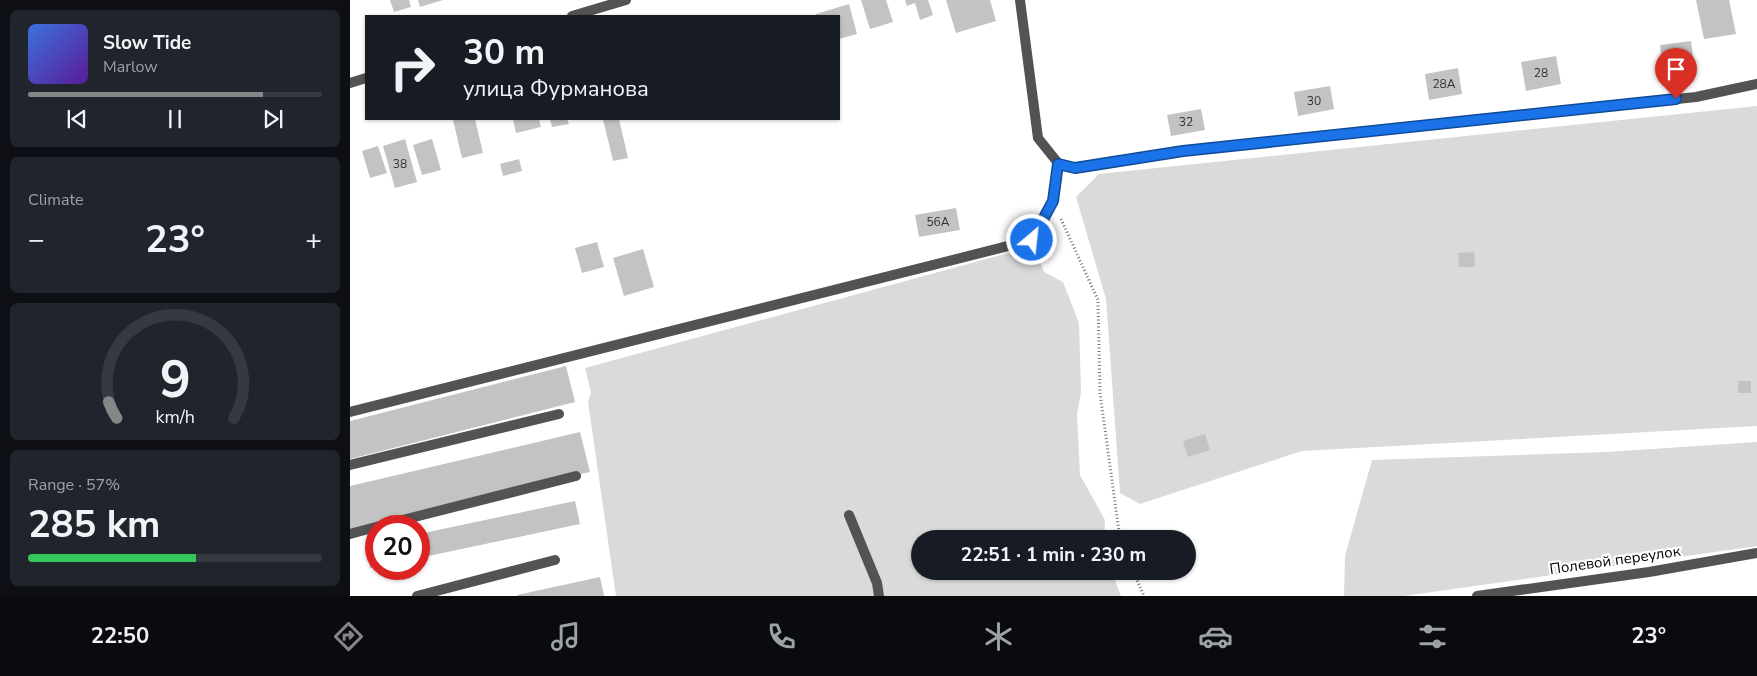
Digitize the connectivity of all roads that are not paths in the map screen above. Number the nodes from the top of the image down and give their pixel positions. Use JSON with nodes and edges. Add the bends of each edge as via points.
{"nodes":[{"id":1,"x":626,"y":0,"type":"edge"},
{"id":2,"x":1020,"y":0,"type":"edge"},
{"id":3,"x":575,"y":15,"type":"edge"},
{"id":4,"x":365,"y":78,"type":"edge"},
{"id":5,"x":350,"y":83,"type":"edge"},
{"id":6,"x":1757,"y":84,"type":"edge"},
{"id":7,"x":1058,"y":164,"type":"junction"},
{"id":8,"x":350,"y":412,"type":"edge"},
{"id":9,"x":559,"y":414,"type":"dead end"},
{"id":10,"x":350,"y":465,"type":"edge"},
{"id":11,"x":576,"y":476,"type":"dead end"},
{"id":12,"x":425,"y":515,"type":"edge"},
{"id":13,"x":849,"y":515,"type":"dead end"},
{"id":14,"x":365,"y":530,"type":"edge"},
{"id":15,"x":350,"y":534,"type":"edge"},
{"id":16,"x":1757,"y":553,"type":"edge"},
{"id":17,"x":555,"y":560,"type":"dead end"},
{"id":18,"x":417,"y":596,"type":"edge"},
{"id":19,"x":879,"y":596,"type":"edge"},
{"id":20,"x":1477,"y":596,"type":"edge"}],
"edges":[{"from":1,"to":3,"type":"street"},
{"from":2,"to":7,"type":"street","via":[[1038,138]]},
{"from":4,"to":5,"type":"street"},
{"from":6,"to":7,"type":"street","via":[[1696,97],[1192,150],[1075,168]]},
{"from":7,"to":8,"type":"street","via":[[1053,201],[1032,240]]},
{"from":9,"to":10,"type":"street"},
{"from":11,"to":12,"type":"street"},
{"from":13,"to":19,"type":"street","via":[[877,583]]},
{"from":14,"to":15,"type":"street"},
{"from":16,"to":20,"type":"street","name":"Полевой переулок"},
{"from":17,"to":18,"type":"street"}]}
